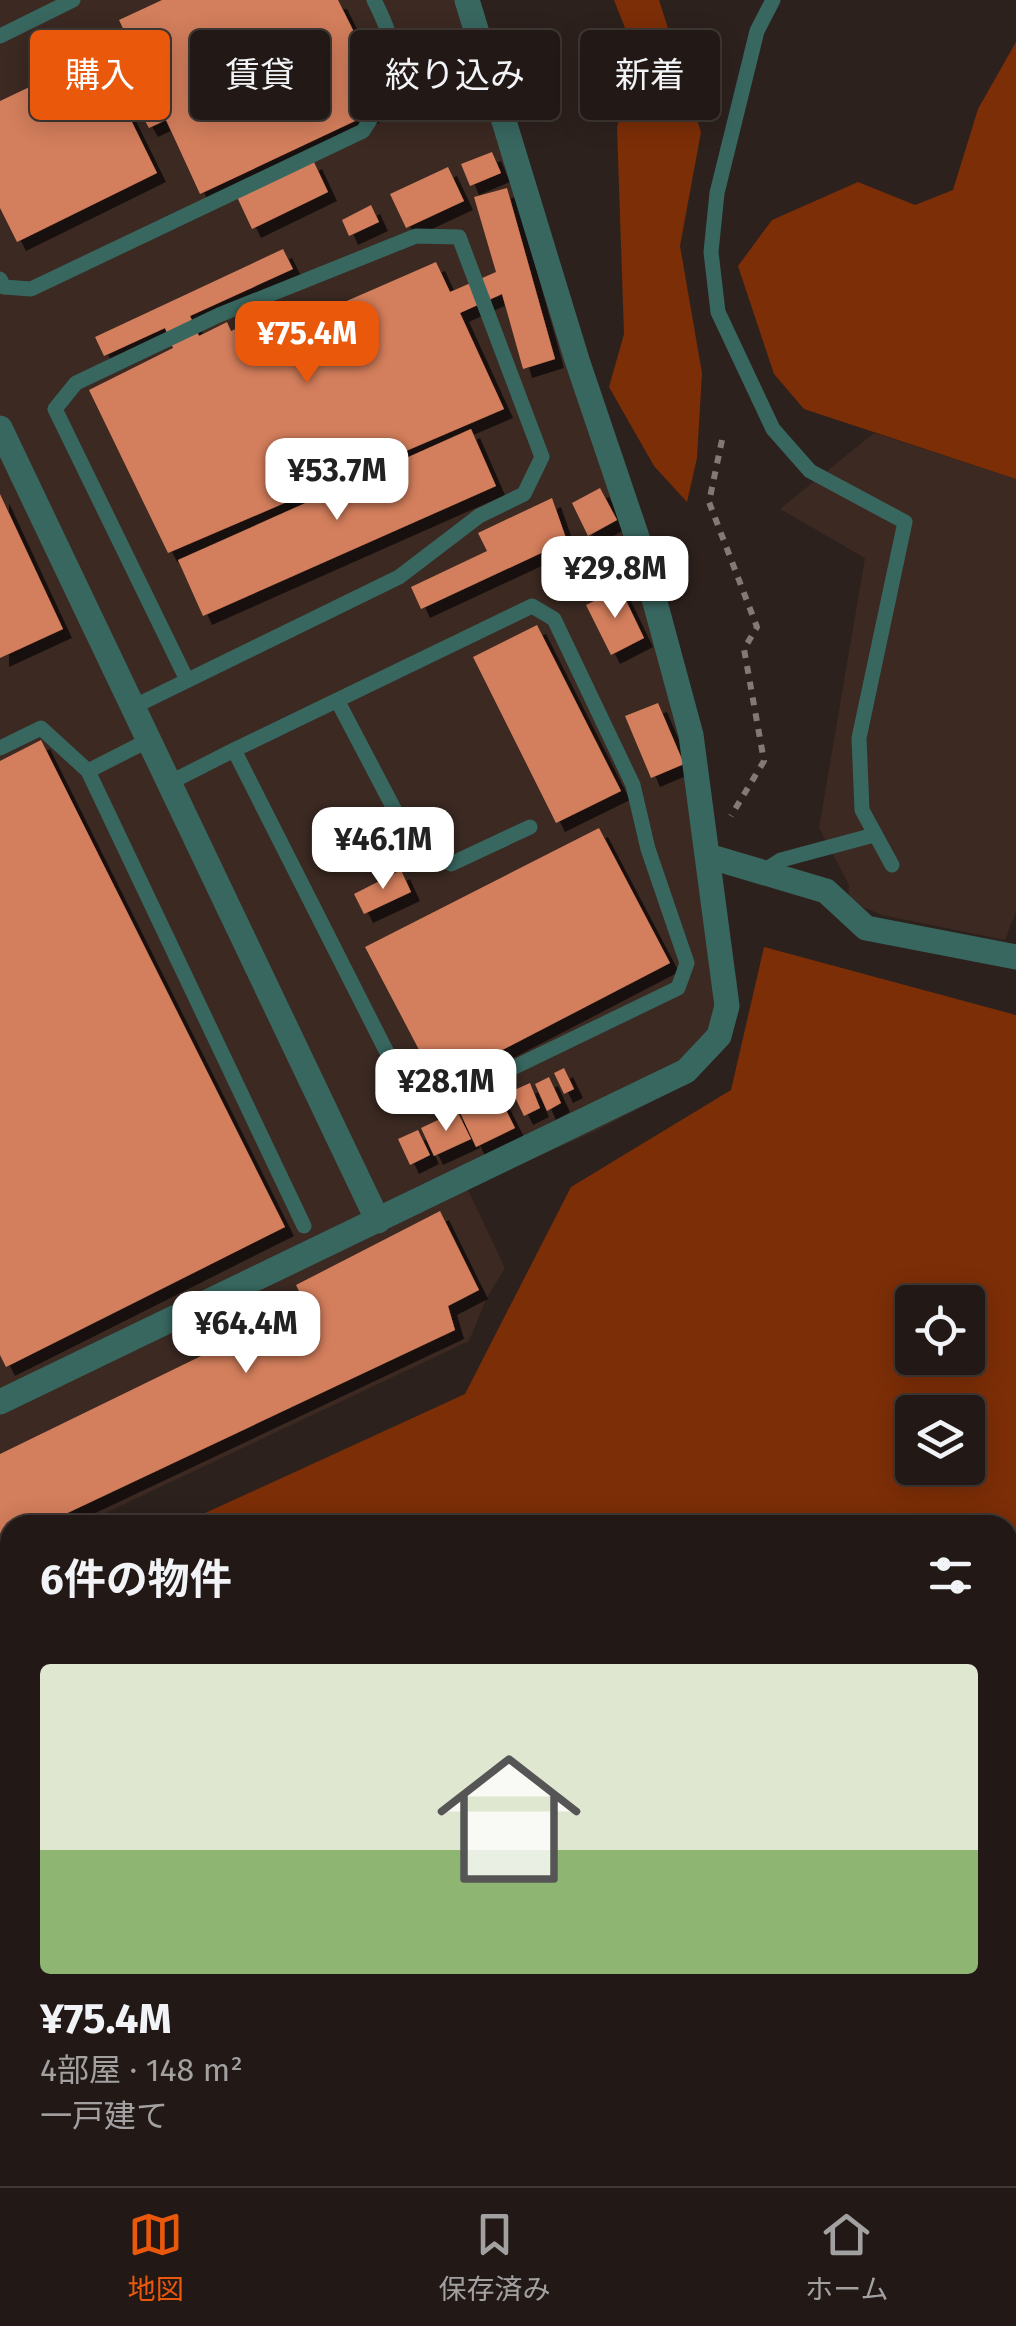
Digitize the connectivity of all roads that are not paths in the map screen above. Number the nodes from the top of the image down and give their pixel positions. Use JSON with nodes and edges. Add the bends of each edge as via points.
{"nodes":[{"id":1,"x":73,"y":0,"type":"edge"},
{"id":2,"x":374,"y":0,"type":"edge"},
{"id":3,"x":467,"y":0,"type":"edge"},
{"id":4,"x":773,"y":0,"type":"edge"},
{"id":5,"x":0,"y":36,"type":"edge"},
{"id":6,"x":0,"y":279,"type":"edge"},
{"id":7,"x":0,"y":428,"type":"edge"},
{"id":8,"x":187,"y":680,"type":"junction"},
{"id":9,"x":336,"y":700,"type":"junction"},
{"id":10,"x":133,"y":707,"type":"junction"},
{"id":11,"x":149,"y":740,"type":"junction"},
{"id":12,"x":0,"y":748,"type":"edge"},
{"id":13,"x":234,"y":750,"type":"junction"},
{"id":14,"x":88,"y":770,"type":"junction"},
{"id":15,"x":169,"y":783,"type":"junction"},
{"id":16,"x":530,"y":826,"type":"dead end"},
{"id":17,"x":874,"y":835,"type":"junction"},
{"id":18,"x":708,"y":856,"type":"junction"},
{"id":19,"x":892,"y":865,"type":"dead end"},
{"id":20,"x":759,"y":874,"type":"junction"},
{"id":21,"x":1016,"y":957,"type":"edge"},
{"id":22,"x":378,"y":1221,"type":"junction"},
{"id":23,"x":304,"y":1226,"type":"dead end"},
{"id":24,"x":0,"y":1402,"type":"edge"}],
"edges":[{"from":1,"to":5,"type":"lane"},
{"from":2,"to":6,"type":"lane","via":[[393,37],[392,86],[363,130],[31,289],[4,287]]},
{"from":3,"to":18,"type":"street","via":[[639,544],[691,735]]},
{"from":4,"to":17,"type":"lane","via":[[757,31],[717,193],[714,282],[718,312],[773,430],[810,471],[905,522],[859,738],[862,810]]},
{"from":7,"to":10,"type":"street"},
{"from":8,"to":8,"type":"lane","via":[[400,577],[479,516],[524,494],[542,457],[459,237],[416,236],[219,315],[76,384],[55,409]]},
{"from":8,"to":10,"type":"lane"},
{"from":9,"to":13,"type":"lane"},
{"from":9,"to":13,"type":"lane","via":[[532,606],[554,619],[633,785],[686,963],[678,988],[432,1107],[410,1098]]},
{"from":9,"to":16,"type":"lane","via":[[412,843],[451,864]]},
{"from":10,"to":11,"type":"street"},
{"from":11,"to":14,"type":"lane"},
{"from":11,"to":15,"type":"street"},
{"from":12,"to":14,"type":"lane","via":[[41,728]]},
{"from":13,"to":15,"type":"lane"},
{"from":14,"to":23,"type":"lane"},
{"from":15,"to":22,"type":"street"},
{"from":17,"to":19,"type":"lane"},
{"from":17,"to":20,"type":"lane","via":[[781,860]]},
{"from":18,"to":20,"type":"street"},
{"from":18,"to":22,"type":"street","via":[[727,1006],[719,1036],[686,1071]]},
{"from":20,"to":21,"type":"street","via":[[826,891],[866,928]]},
{"from":22,"to":24,"type":"street"}]}
